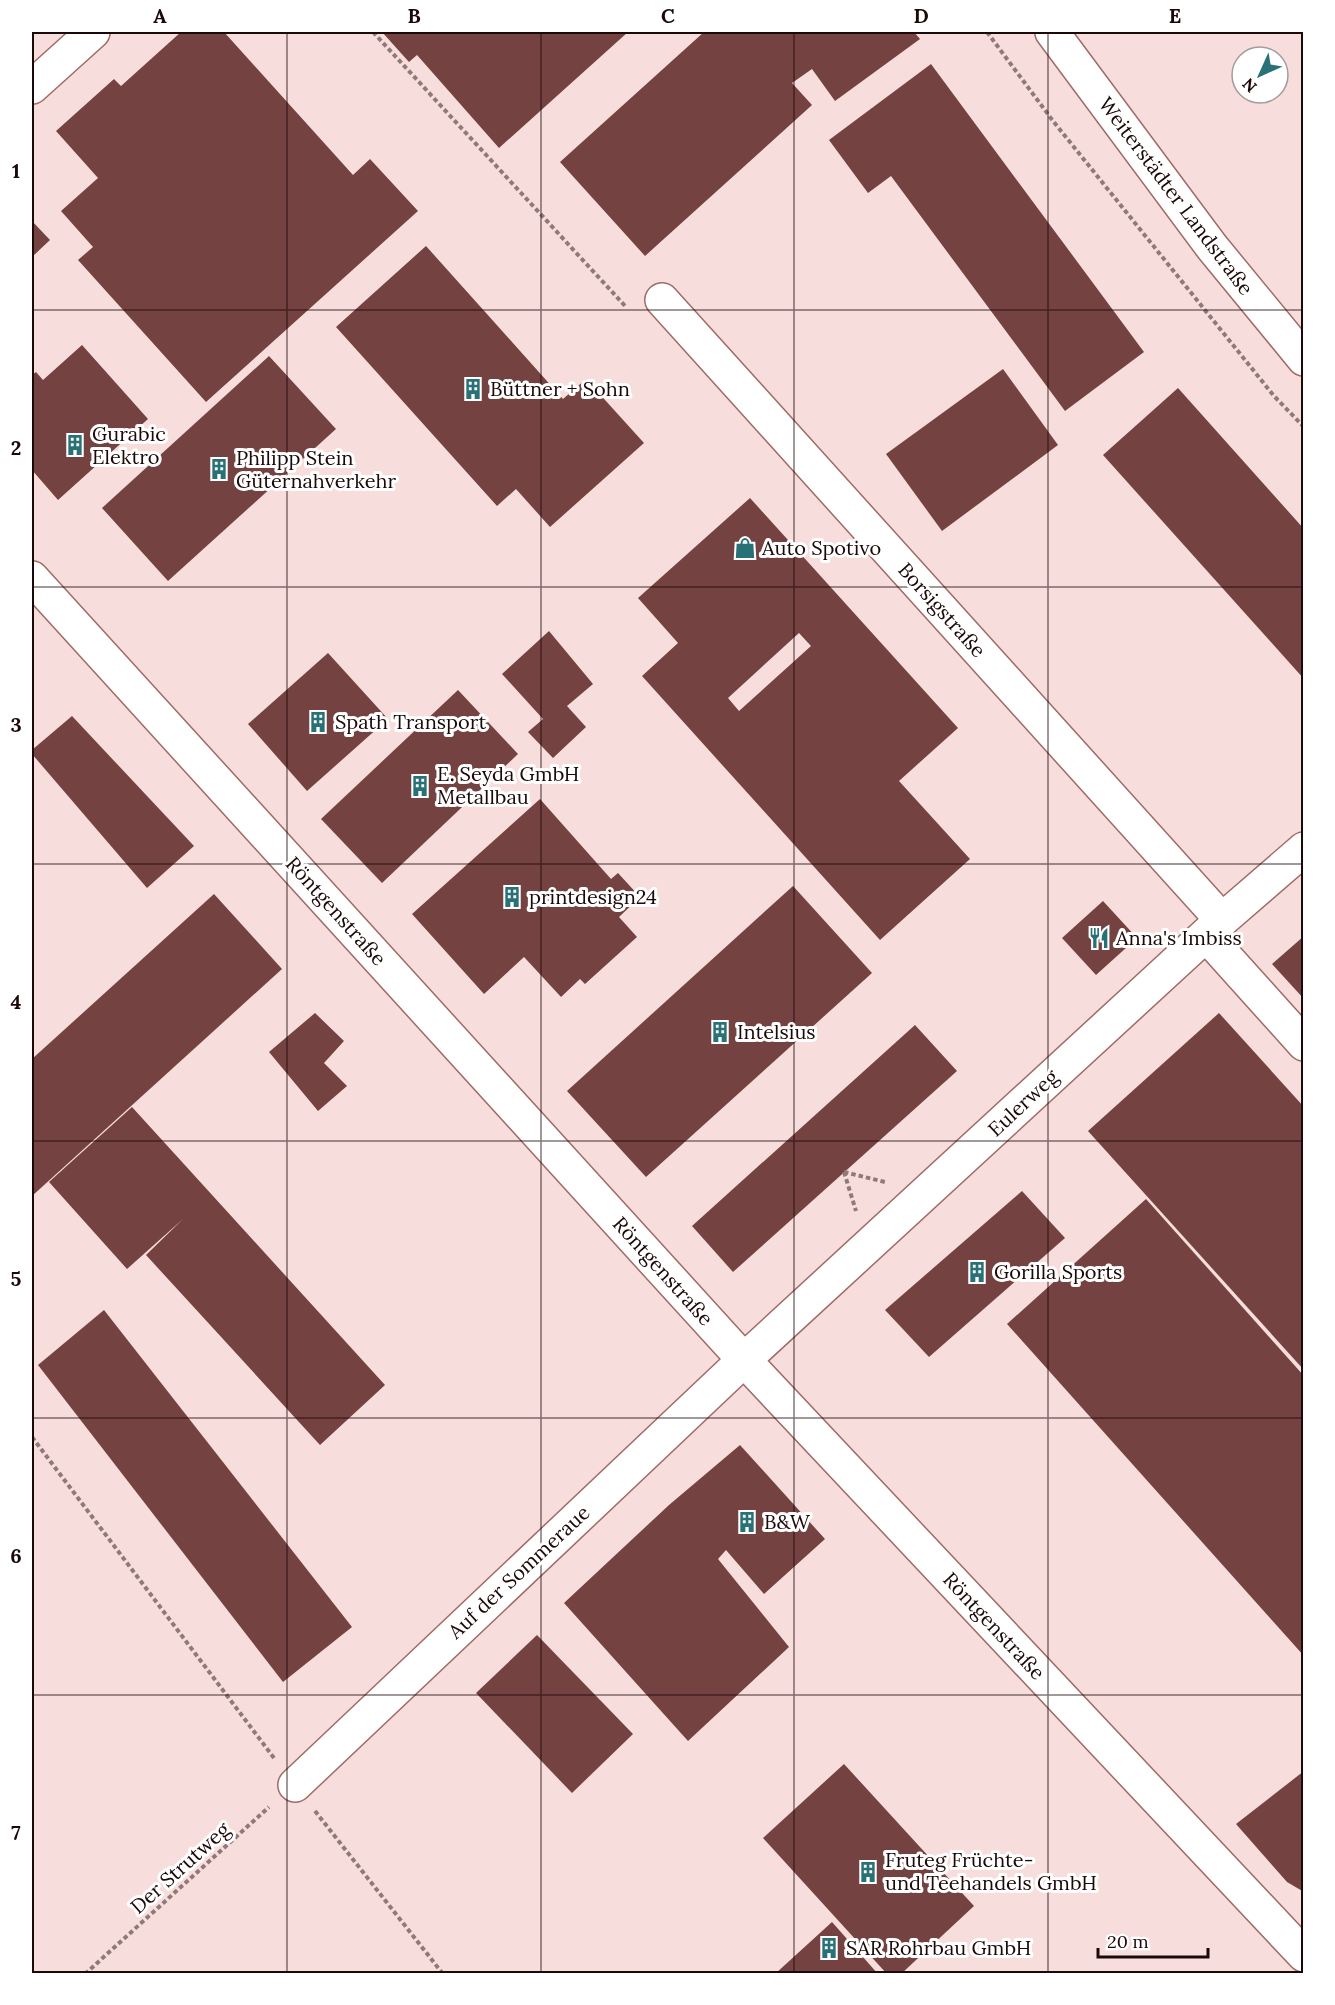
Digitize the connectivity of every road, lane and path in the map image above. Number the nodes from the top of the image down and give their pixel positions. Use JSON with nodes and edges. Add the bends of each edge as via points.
{"nodes":[{"id":1,"x":93,"y":32,"type":"edge"},
{"id":2,"x":373,"y":32,"type":"edge"},
{"id":3,"x":987,"y":32,"type":"edge"},
{"id":4,"x":1052,"y":32,"type":"edge"},
{"id":5,"x":32,"y":87,"type":"edge"},
{"id":6,"x":662,"y":300,"type":"joint"},
{"id":7,"x":1304,"y":359,"type":"edge"},
{"id":8,"x":1304,"y":427,"type":"edge"},
{"id":9,"x":32,"y":578,"type":"edge"},
{"id":10,"x":1304,"y":849,"type":"edge"},
{"id":11,"x":1214,"y":928,"type":"junction"},
{"id":12,"x":1304,"y":1044,"type":"edge"},
{"id":13,"x":893,"y":1184,"type":"dead end"},
{"id":14,"x":857,"y":1214,"type":"dead end"},
{"id":15,"x":744,"y":1360,"type":"junction"},
{"id":16,"x":32,"y":1437,"type":"edge"},
{"id":17,"x":295,"y":1785,"type":"junction"},
{"id":18,"x":1304,"y":1955,"type":"edge"},
{"id":19,"x":85,"y":1974,"type":"edge"},
{"id":20,"x":443,"y":1974,"type":"edge"}],
"edges":[{"from":1,"to":5,"type":"street"},
{"from":2,"to":6,"type":"path","via":[[638,320]]},
{"from":3,"to":8,"type":"path","via":[[1053,121],[1274,396]]},
{"from":4,"to":7,"type":"street","name":"Weiterstädter Landstraße","via":[[1212,247]]},
{"from":6,"to":11,"type":"street","name":"Borsigstraße"},
{"from":9,"to":15,"type":"street","name":"Röntgenstraße"},
{"from":10,"to":11,"type":"street","name":"Eulerweg"},
{"from":11,"to":12,"type":"street","name":"Borsigstraße"},
{"from":11,"to":15,"type":"street","name":"Eulerweg"},
{"from":13,"to":14,"type":"path","via":[[844,1172]]},
{"from":15,"to":17,"type":"street","name":"Auf der Sommeraue"},
{"from":15,"to":18,"type":"street","name":"Röntgenstraße"},
{"from":16,"to":17,"type":"path"},
{"from":17,"to":19,"type":"path","name":"Der Strutweg"},
{"from":17,"to":20,"type":"path"}]}
